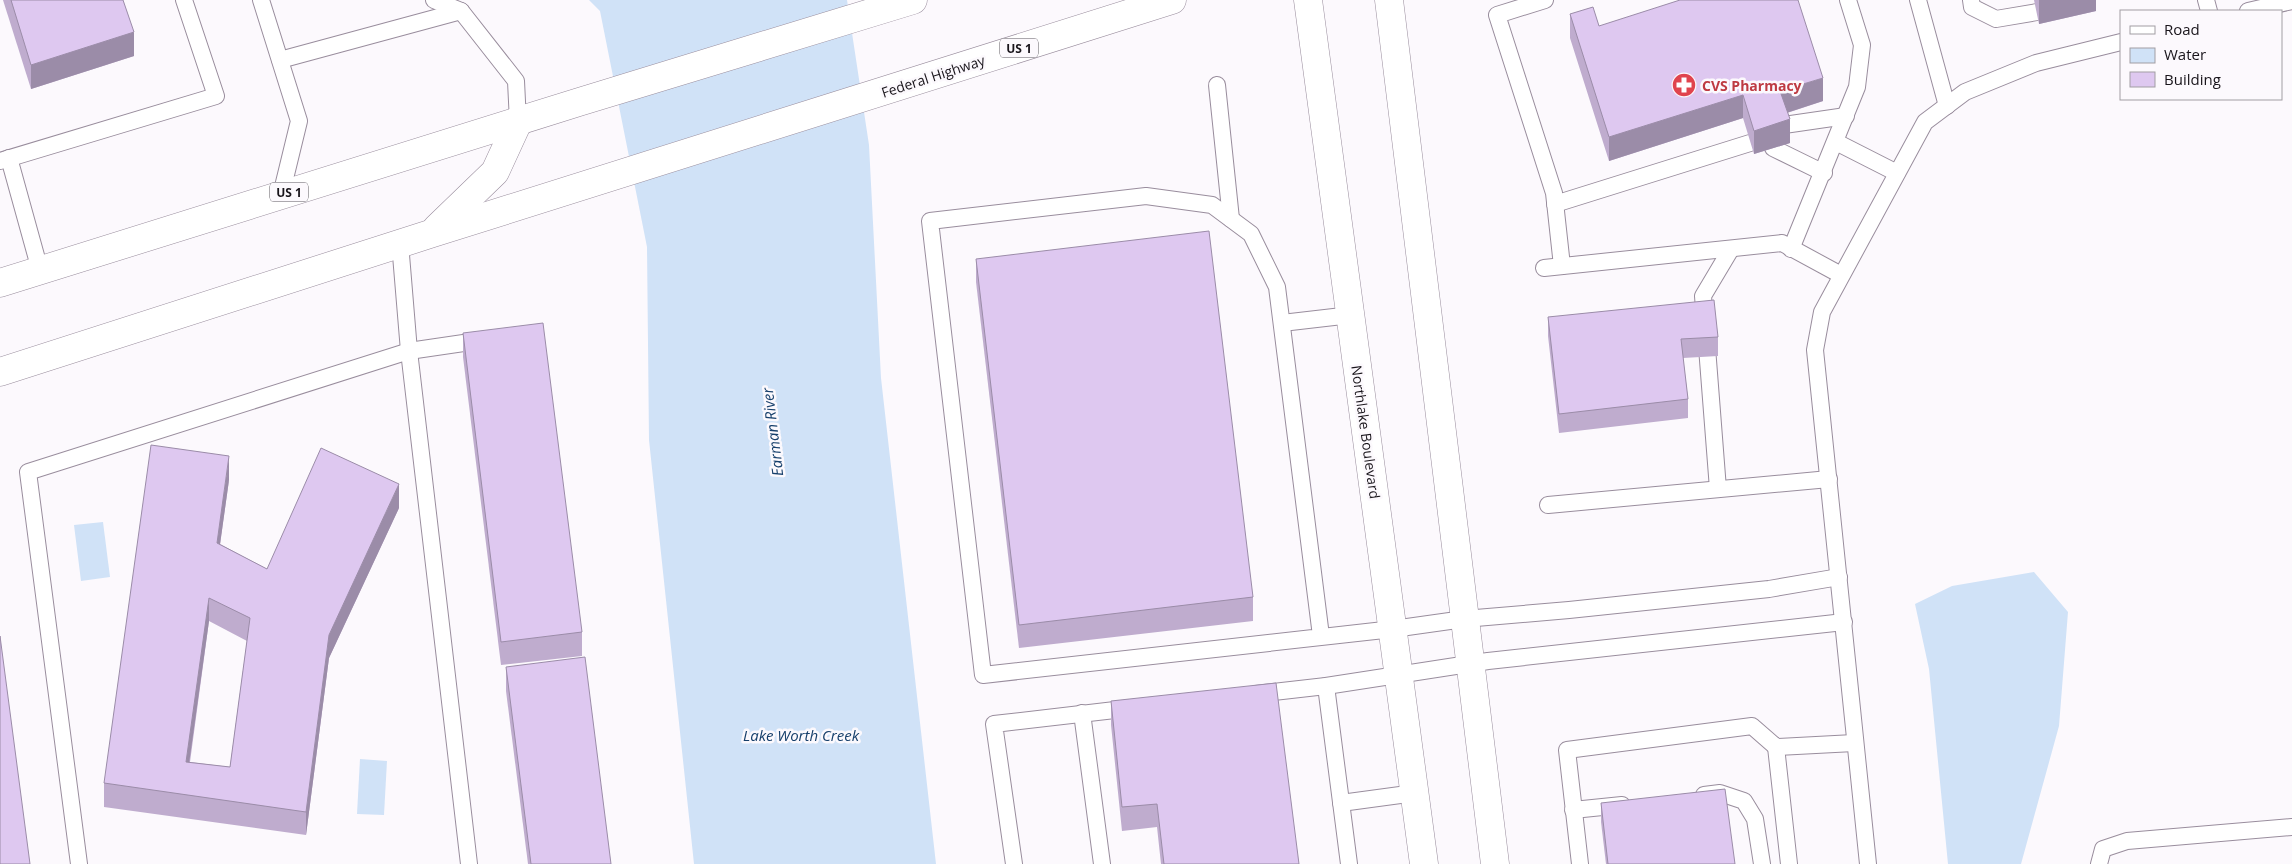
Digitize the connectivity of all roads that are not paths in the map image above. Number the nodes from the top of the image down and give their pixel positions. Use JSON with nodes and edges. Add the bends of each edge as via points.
{"nodes":[{"id":1,"x":184,"y":0,"type":"edge"},
{"id":2,"x":261,"y":0,"type":"edge"},
{"id":3,"x":434,"y":0,"type":"edge"},
{"id":4,"x":912,"y":0,"type":"edge"},
{"id":5,"x":1172,"y":0,"type":"edge"},
{"id":6,"x":1308,"y":0,"type":"edge"},
{"id":7,"x":1389,"y":0,"type":"edge"},
{"id":8,"x":1545,"y":0,"type":"edge"},
{"id":9,"x":1848,"y":0,"type":"edge"},
{"id":10,"x":1918,"y":0,"type":"edge"},
{"id":11,"x":1971,"y":0,"type":"edge"},
{"id":12,"x":2292,"y":1,"type":"edge"},
{"id":13,"x":2252,"y":10,"type":"edge"},
{"id":14,"x":461,"y":11,"type":"junction"},
{"id":15,"x":2037,"y":12,"type":"dead end"},
{"id":16,"x":2120,"y":42,"type":"edge"},
{"id":17,"x":280,"y":60,"type":"junction"},
{"id":18,"x":1217,"y":85,"type":"dead end"},
{"id":19,"x":1946,"y":106,"type":"junction"},
{"id":20,"x":1846,"y":116,"type":"junction"},
{"id":21,"x":518,"y":122,"type":"junction"},
{"id":22,"x":1784,"y":126,"type":"edge"},
{"id":23,"x":1836,"y":142,"type":"junction"},
{"id":24,"x":1750,"y":143,"type":"edge"},
{"id":25,"x":1773,"y":148,"type":"edge"},
{"id":26,"x":5,"y":159,"type":"edge"},
{"id":27,"x":1824,"y":173,"type":"junction"},
{"id":28,"x":1897,"y":173,"type":"junction"},
{"id":29,"x":281,"y":195,"type":"junction"},
{"id":30,"x":1555,"y":204,"type":"junction"},
{"id":31,"x":1232,"y":219,"type":"junction"},
{"id":32,"x":432,"y":233,"type":"junction"},
{"id":33,"x":400,"y":243,"type":"junction"},
{"id":34,"x":1731,"y":248,"type":"junction"},
{"id":35,"x":1791,"y":249,"type":"junction"},
{"id":36,"x":1562,"y":266,"type":"junction"},
{"id":37,"x":1544,"y":268,"type":"dead end"},
{"id":38,"x":40,"y":270,"type":"junction"},
{"id":39,"x":1842,"y":276,"type":"junction"},
{"id":40,"x":0,"y":283,"type":"edge"},
{"id":41,"x":1351,"y":316,"type":"junction"},
{"id":42,"x":1282,"y":323,"type":"junction"},
{"id":43,"x":498,"y":338,"type":"edge"},
{"id":44,"x":409,"y":352,"type":"junction"},
{"id":45,"x":0,"y":372,"type":"edge"},
{"id":46,"x":1829,"y":479,"type":"junction"},
{"id":47,"x":1718,"y":489,"type":"junction"},
{"id":48,"x":1548,"y":506,"type":"dead end"},
{"id":49,"x":1839,"y":577,"type":"junction"},
{"id":50,"x":1464,"y":619,"type":"junction"},
{"id":51,"x":1844,"y":622,"type":"junction"},
{"id":52,"x":1392,"y":629,"type":"junction"},
{"id":53,"x":1320,"y":636,"type":"junction"},
{"id":54,"x":1469,"y":663,"type":"junction"},
{"id":55,"x":1399,"y":674,"type":"junction"},
{"id":56,"x":1326,"y":686,"type":"junction"},
{"id":57,"x":1238,"y":696,"type":"edge"},
{"id":58,"x":1150,"y":706,"type":"edge"},
{"id":59,"x":1082,"y":713,"type":"junction"},
{"id":60,"x":1854,"y":743,"type":"junction"},
{"id":61,"x":1776,"y":747,"type":"junction"},
{"id":62,"x":1415,"y":793,"type":"junction"},
{"id":63,"x":1691,"y":797,"type":"edge"},
{"id":64,"x":1642,"y":802,"type":"edge"},
{"id":65,"x":1341,"y":803,"type":"junction"},
{"id":66,"x":1574,"y":810,"type":"junction"},
{"id":67,"x":2292,"y":827,"type":"edge"},
{"id":68,"x":79,"y":864,"type":"edge"},
{"id":69,"x":470,"y":864,"type":"edge"},
{"id":70,"x":1014,"y":864,"type":"edge"},
{"id":71,"x":1102,"y":864,"type":"edge"},
{"id":72,"x":1349,"y":864,"type":"edge"},
{"id":73,"x":1424,"y":864,"type":"edge"},
{"id":74,"x":1495,"y":864,"type":"edge"},
{"id":75,"x":1580,"y":864,"type":"edge"},
{"id":76,"x":1762,"y":864,"type":"edge"},
{"id":77,"x":1788,"y":864,"type":"edge"},
{"id":78,"x":1868,"y":864,"type":"edge"},
{"id":79,"x":2099,"y":864,"type":"edge"}],
"edges":[{"from":1,"to":26,"type":"lane","via":[[216,96]]},
{"from":2,"to":17,"type":"lane"},
{"from":3,"to":14,"type":"lane"},
{"from":4,"to":21,"type":"main road","name":"US 1","number":"US 1"},
{"from":5,"to":32,"type":"main road","name":"Federal Highway","number":"US 1"},
{"from":6,"to":41,"type":"main road","name":"Northlake Boulevard"},
{"from":7,"to":50,"type":"main road"},
{"from":8,"to":30,"type":"lane","via":[[1497,15]]},
{"from":9,"to":20,"type":"lane","via":[[1862,45],[1857,87]]},
{"from":10,"to":19,"type":"lane"},
{"from":11,"to":15,"type":"lane","via":[[1972,7],[1996,19]]},
{"from":12,"to":13,"type":"lane"},
{"from":14,"to":17,"type":"lane"},
{"from":14,"to":21,"type":"lane","via":[[516,82]]},
{"from":16,"to":19,"type":"lane","via":[[2036,63],[1964,92]]},
{"from":17,"to":29,"type":"lane","via":[[299,121]]},
{"from":18,"to":31,"type":"lane"},
{"from":19,"to":28,"type":"lane","via":[[1925,122]]},
{"from":20,"to":22,"type":"lane"},
{"from":20,"to":23,"type":"lane"},
{"from":21,"to":29,"type":"main road","name":"US 1","number":"US 1"},
{"from":21,"to":32,"type":"main road","via":[[495,172]]},
{"from":23,"to":27,"type":"lane"},
{"from":23,"to":28,"type":"lane"},
{"from":24,"to":30,"type":"lane"},
{"from":25,"to":27,"type":"lane"},
{"from":26,"to":38,"type":"lane"},
{"from":27,"to":35,"type":"lane"},
{"from":28,"to":39,"type":"lane"},
{"from":29,"to":38,"type":"main road","name":"US 1","number":"US 1"},
{"from":30,"to":36,"type":"lane"},
{"from":31,"to":42,"type":"lane","via":[[1251,234],[1277,288]]},
{"from":31,"to":53,"type":"lane","via":[[1212,205],[1146,196],[930,221],[983,675]]},
{"from":32,"to":33,"type":"main road","number":"US 1"},
{"from":33,"to":44,"type":"lane"},
{"from":33,"to":45,"type":"main road","number":"US 1"},
{"from":34,"to":35,"type":"lane","via":[[1782,243]]},
{"from":34,"to":36,"type":"lane"},
{"from":34,"to":47,"type":"lane","via":[[1703,296]]},
{"from":35,"to":39,"type":"lane"},
{"from":36,"to":37,"type":"lane"},
{"from":38,"to":40,"type":"main road","name":"US 1","number":"US 1"},
{"from":39,"to":46,"type":"lane","via":[[1822,312],[1815,350]]},
{"from":41,"to":42,"type":"lane"},
{"from":41,"to":52,"type":"main road","name":"Northlake Boulevard"},
{"from":42,"to":53,"type":"lane"},
{"from":43,"to":44,"type":"lane"},
{"from":44,"to":68,"type":"lane","via":[[28,472]]},
{"from":44,"to":69,"type":"lane"},
{"from":46,"to":47,"type":"lane"},
{"from":46,"to":49,"type":"lane"},
{"from":47,"to":48,"type":"lane"},
{"from":49,"to":50,"type":"lane","via":[[1769,589]]},
{"from":49,"to":51,"type":"lane"},
{"from":50,"to":52,"type":"lane"},
{"from":50,"to":54,"type":"main road"},
{"from":51,"to":54,"type":"lane"},
{"from":51,"to":60,"type":"lane"},
{"from":52,"to":53,"type":"lane"},
{"from":52,"to":55,"type":"main road","name":"Northlake Boulevard"},
{"from":54,"to":55,"type":"lane"},
{"from":54,"to":74,"type":"main road"},
{"from":55,"to":56,"type":"lane"},
{"from":55,"to":62,"type":"main road","name":"Northlake Boulevard"},
{"from":56,"to":57,"type":"lane"},
{"from":56,"to":65,"type":"lane"},
{"from":58,"to":59,"type":"lane"},
{"from":59,"to":70,"type":"lane","via":[[994,724]]},
{"from":59,"to":71,"type":"lane"},
{"from":60,"to":61,"type":"lane"},
{"from":60,"to":78,"type":"lane"},
{"from":61,"to":66,"type":"lane","via":[[1752,726],[1567,750]]},
{"from":61,"to":77,"type":"lane"},
{"from":62,"to":65,"type":"lane"},
{"from":62,"to":73,"type":"main road","name":"Northlake Boulevard"},
{"from":63,"to":76,"type":"lane","via":[[1720,793],[1744,801],[1755,819]]},
{"from":64,"to":66,"type":"lane"},
{"from":65,"to":72,"type":"lane"},
{"from":66,"to":75,"type":"lane"},
{"from":67,"to":79,"type":"lane","via":[[2127,841],[2103,849]]}]}
